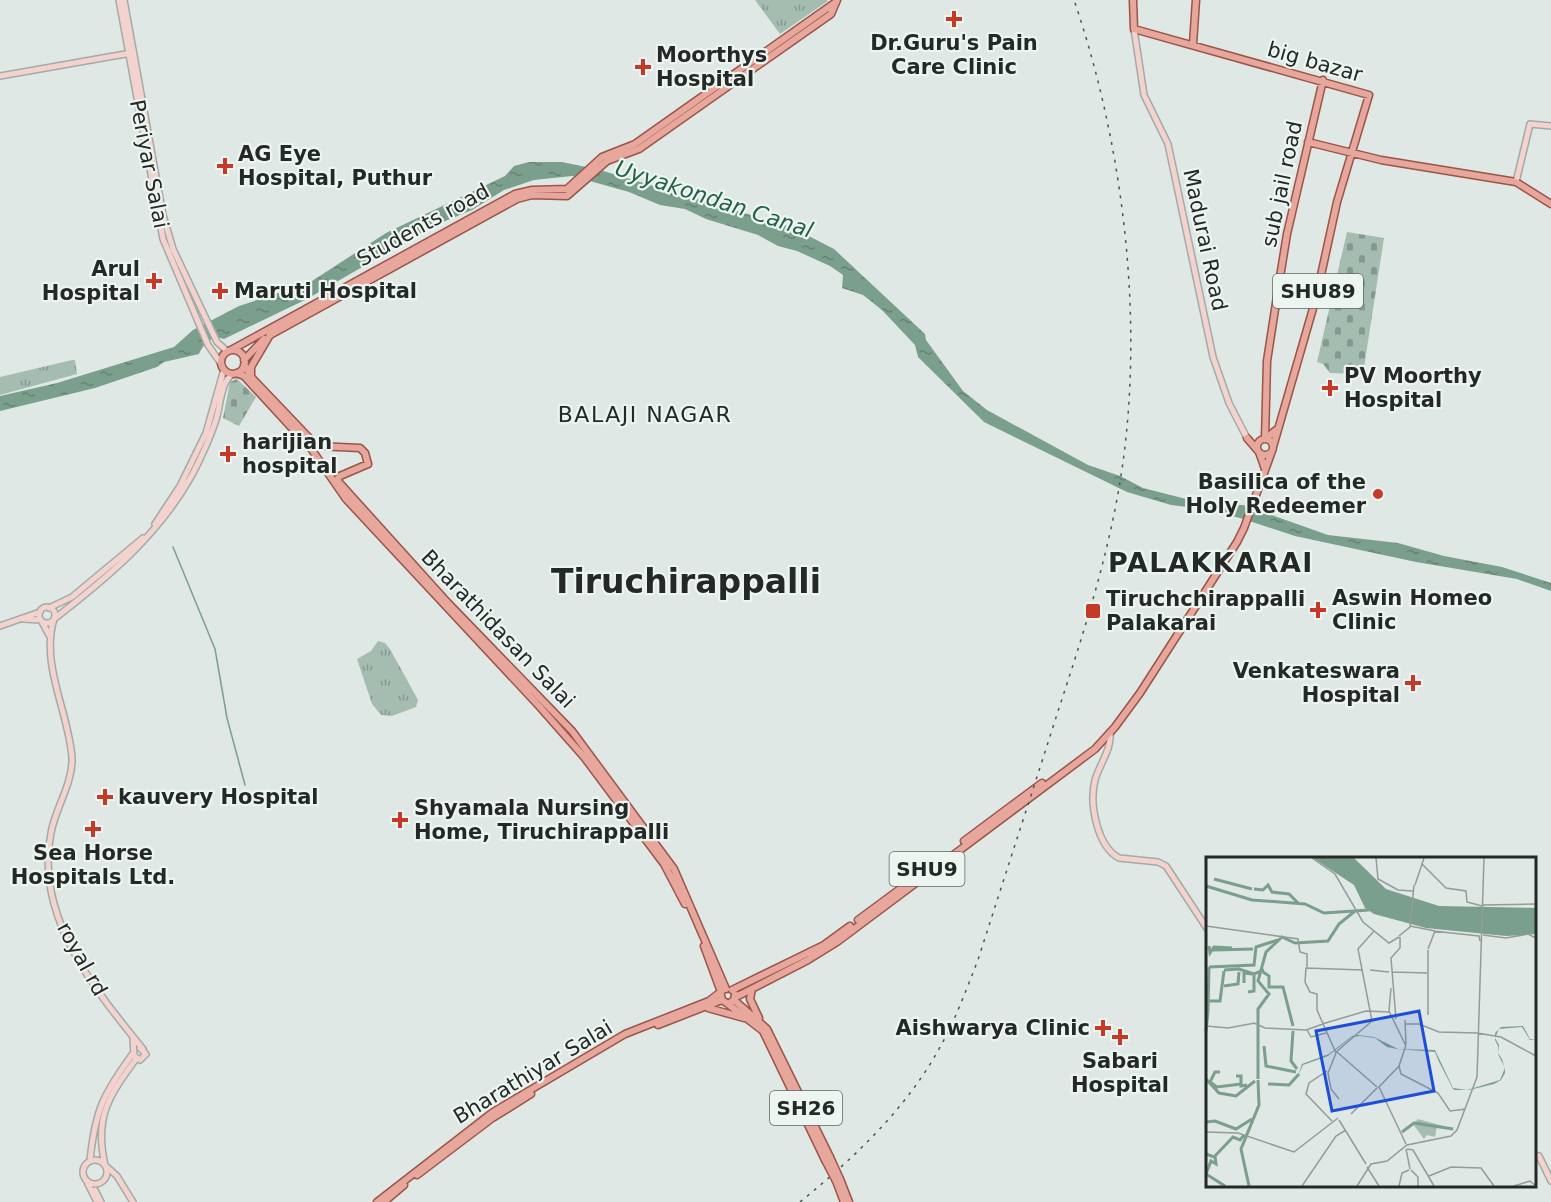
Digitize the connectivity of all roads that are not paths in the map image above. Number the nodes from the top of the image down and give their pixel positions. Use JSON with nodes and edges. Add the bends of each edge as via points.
{"nodes":[{"id":1,"x":119,"y":0,"type":"edge"},
{"id":2,"x":124,"y":0,"type":"edge"},
{"id":3,"x":1132,"y":0,"type":"edge"},
{"id":4,"x":1196,"y":0,"type":"edge"},
{"id":5,"x":836,"y":1,"type":"edge"},
{"id":6,"x":1134,"y":29,"type":"junction"},
{"id":7,"x":1193,"y":44,"type":"junction"},
{"id":8,"x":130,"y":53,"type":"junction"},
{"id":9,"x":0,"y":76,"type":"edge"},
{"id":10,"x":1323,"y":80,"type":"junction"},
{"id":11,"x":1551,"y":126,"type":"edge"},
{"id":12,"x":1308,"y":142,"type":"junction"},
{"id":13,"x":1352,"y":154,"type":"junction"},
{"id":14,"x":1516,"y":182,"type":"junction"},
{"id":15,"x":576,"y":186,"type":"junction"},
{"id":16,"x":1551,"y":204,"type":"edge"},
{"id":17,"x":270,"y":335,"type":"junction"},
{"id":18,"x":229,"y":351,"type":"junction"},
{"id":19,"x":244,"y":362,"type":"junction"},
{"id":20,"x":223,"y":367,"type":"junction"},
{"id":21,"x":233,"y":374,"type":"junction"},
{"id":22,"x":253,"y":379,"type":"junction"},
{"id":23,"x":1278,"y":427,"type":"junction"},
{"id":24,"x":1247,"y":438,"type":"junction"},
{"id":25,"x":1263,"y":440,"type":"junction"},
{"id":26,"x":1273,"y":449,"type":"junction"},
{"id":27,"x":1259,"y":452,"type":"junction"},
{"id":28,"x":1264,"y":472,"type":"junction"},
{"id":29,"x":71,"y":602,"type":"junction"},
{"id":30,"x":49,"y":608,"type":"junction"},
{"id":31,"x":40,"y":612,"type":"junction"},
{"id":32,"x":22,"y":619,"type":"junction"},
{"id":33,"x":54,"y":619,"type":"junction"},
{"id":34,"x":41,"y":620,"type":"junction"},
{"id":35,"x":0,"y":626,"type":"edge"},
{"id":36,"x":50,"y":635,"type":"junction"},
{"id":37,"x":484,"y":643,"type":"junction"},
{"id":38,"x":1110,"y":732,"type":"junction"},
{"id":39,"x":1206,"y":927,"type":"edge"},
{"id":40,"x":752,"y":988,"type":"junction"},
{"id":41,"x":728,"y":996,"type":"junction"},
{"id":42,"x":707,"y":1008,"type":"junction"},
{"id":43,"x":748,"y":1019,"type":"junction"},
{"id":44,"x":761,"y":1021,"type":"junction"},
{"id":45,"x":133,"y":1036,"type":"junction"},
{"id":46,"x":143,"y":1049,"type":"junction"},
{"id":47,"x":134,"y":1051,"type":"junction"},
{"id":48,"x":136,"y":1059,"type":"junction"},
{"id":49,"x":1536,"y":1156,"type":"edge"},
{"id":50,"x":827,"y":1158,"type":"junction"},
{"id":51,"x":90,"y":1161,"type":"junction"},
{"id":52,"x":106,"y":1165,"type":"junction"},
{"id":53,"x":838,"y":1180,"type":"junction"},
{"id":54,"x":1551,"y":1181,"type":"edge"},
{"id":55,"x":93,"y":1188,"type":"junction"},
{"id":56,"x":99,"y":1202,"type":"edge"},
{"id":57,"x":133,"y":1202,"type":"edge"},
{"id":58,"x":377,"y":1202,"type":"edge"},
{"id":59,"x":384,"y":1202,"type":"edge"},
{"id":60,"x":844,"y":1202,"type":"edge"},
{"id":61,"x":849,"y":1202,"type":"edge"}],
"edges":[{"from":1,"to":8,"type":"main road","name":"Periyar Salai"},
{"from":2,"to":8,"type":"main road","name":"Periyar Salai"},
{"from":3,"to":6,"type":"main road"},
{"from":4,"to":7,"type":"main road"},
{"from":5,"to":15,"type":"main road","via":[[635,144],[609,153]]},
{"from":6,"to":7,"type":"main road","name":"big bazar"},
{"from":6,"to":24,"type":"main road","name":"Madurai Road","via":[[1143,95],[1168,144],[1213,357],[1226,396]]},
{"from":7,"to":10,"type":"main road","name":"big bazar"},
{"from":8,"to":9,"type":"main road"},
{"from":8,"to":18,"type":"main road","name":"Periyar Salai","via":[[173,249],[217,342]]},
{"from":8,"to":20,"type":"main road","name":"Periyar Salai","via":[[160,228],[208,345]]},
{"from":10,"to":12,"type":"main road","name":"sub jail road"},
{"from":10,"to":13,"type":"main road","name":"big bazar","via":[[1369,94]]},
{"from":11,"to":14,"type":"main road","via":[[1530,124]]},
{"from":12,"to":13,"type":"main road"},
{"from":12,"to":25,"type":"main road","name":"sub jail road","via":[[1273,317]]},
{"from":13,"to":14,"type":"main road"},
{"from":13,"to":23,"type":"main road","number":"SHU89"},
{"from":14,"to":16,"type":"main road"},
{"from":15,"to":17,"type":"main road","via":[[562,197],[532,195],[517,199]]},
{"from":15,"to":18,"type":"main road","name":"Students road","via":[[515,194]]},
{"from":17,"to":19,"type":"main road","via":[[257,344]]},
{"from":17,"to":22,"type":"main road","via":[[251,367]]},
{"from":18,"to":19,"type":"main road","via":[[238,352]]},
{"from":18,"to":20,"type":"main road","via":[[223,356]]},
{"from":19,"to":21,"type":"main road"},
{"from":19,"to":22,"type":"main road","name":"Bharathidasan Salai"},
{"from":20,"to":21,"type":"main road"},
{"from":20,"to":29,"type":"main road","via":[[206,433],[180,486],[140,542]]},
{"from":21,"to":29,"type":"main road","via":[[193,473],[172,505],[135,552]]},
{"from":21,"to":37,"type":"main road","name":"Bharathidasan Salai","via":[[243,376],[297,433],[346,499]]},
{"from":22,"to":37,"type":"main road","name":"Bharathidasan Salai","via":[[317,446],[360,448],[365,453],[368,464],[337,480]]},
{"from":23,"to":25,"type":"main road","number":"SHU89"},
{"from":23,"to":26,"type":"main road","number":"SHU89"},
{"from":24,"to":25,"type":"main road"},
{"from":24,"to":27,"type":"main road","name":"Madurai Road"},
{"from":25,"to":26,"type":"main road","via":[[1269,441]]},
{"from":25,"to":27,"type":"main road","name":"sub jail road"},
{"from":26,"to":27,"type":"main road","via":[[1266,455]]},
{"from":26,"to":28,"type":"main road","number":"SHU9"},
{"from":27,"to":28,"type":"main road"},
{"from":28,"to":38,"type":"main road","number":"SHU9","via":[[1244,528],[1140,693]]},
{"from":29,"to":30,"type":"main road"},
{"from":29,"to":33,"type":"main road"},
{"from":30,"to":31,"type":"main road"},
{"from":30,"to":33,"type":"main road"},
{"from":31,"to":32,"type":"main road"},
{"from":31,"to":34,"type":"main road"},
{"from":32,"to":34,"type":"main road"},
{"from":32,"to":35,"type":"main road"},
{"from":33,"to":34,"type":"main road","via":[[46,623]]},
{"from":33,"to":36,"type":"main road"},
{"from":34,"to":36,"type":"main road"},
{"from":36,"to":45,"type":"main road","name":"royal rd","via":[[72,759],[51,833],[48,873],[68,941],[89,979]]},
{"from":37,"to":41,"type":"main road","name":"Bharathidasan Salai","via":[[570,729],[665,855]]},
{"from":38,"to":39,"type":"main road","via":[[1112,743],[1094,786],[1103,841],[1119,858],[1158,861],[1166,866]]},
{"from":38,"to":40,"type":"main road","number":"SHU9","via":[[1095,749],[831,946]]},
{"from":38,"to":41,"type":"main road","number":"SHU9","via":[[824,945]]},
{"from":40,"to":41,"type":"main road","number":"SHU9"},
{"from":40,"to":44,"type":"main road","via":[[750,999]]},
{"from":41,"to":42,"type":"main road","name":"Bharathiyar Salai","number":"SHU9"},
{"from":41,"to":43,"type":"main road","number":"SH26"},
{"from":41,"to":44,"type":"main road","number":"SH26"},
{"from":41,"to":58,"type":"main road","name":"Bharathiyar Salai","number":"SHU9","via":[[625,1034],[493,1112]]},
{"from":42,"to":43,"type":"main road"},
{"from":42,"to":59,"type":"main road","name":"Bharathiyar Salai","number":"SHU9","via":[[625,1038],[480,1127]]},
{"from":43,"to":50,"type":"main road","number":"SH26","via":[[763,1031]]},
{"from":44,"to":50,"type":"main road","number":"SH26"},
{"from":45,"to":46,"type":"main road","name":"royal rd"},
{"from":45,"to":47,"type":"main road"},
{"from":46,"to":47,"type":"main road"},
{"from":46,"to":48,"type":"main road","via":[[144,1058]]},
{"from":47,"to":48,"type":"main road"},
{"from":47,"to":51,"type":"main road","via":[[102,1100]]},
{"from":48,"to":52,"type":"main road","via":[[117,1085],[104,1116],[99,1135]]},
{"from":49,"to":54,"type":"main road"},
{"from":50,"to":53,"type":"main road","number":"SH26","bridge":true},
{"from":51,"to":52,"type":"main road"},
{"from":51,"to":55,"type":"main road","via":[[83,1171]]},
{"from":52,"to":55,"type":"main road","via":[[105,1180]]},
{"from":52,"to":57,"type":"main road"},
{"from":53,"to":60,"type":"main road","number":"SH26"},
{"from":53,"to":61,"type":"main road","number":"SH26"},
{"from":55,"to":56,"type":"main road"}]}
